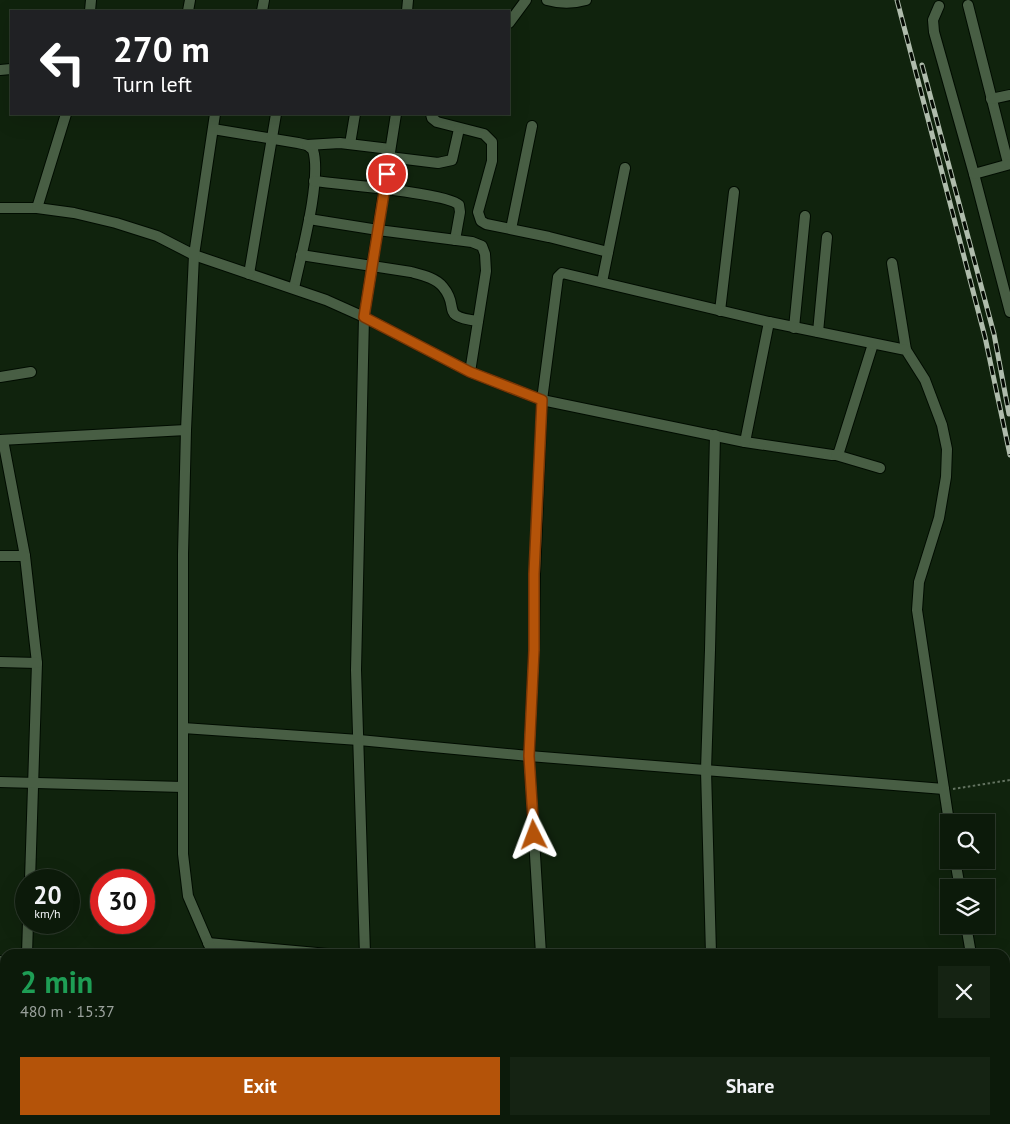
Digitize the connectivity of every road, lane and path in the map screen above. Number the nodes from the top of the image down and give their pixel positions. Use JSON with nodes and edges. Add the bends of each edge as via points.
{"nodes":[{"id":1,"x":526,"y":0,"type":"edge"},
{"id":2,"x":547,"y":0,"type":"edge"},
{"id":3,"x":586,"y":0,"type":"edge"},
{"id":4,"x":968,"y":5,"type":"dead end"},
{"id":5,"x":939,"y":6,"type":"dead end"},
{"id":6,"x":510,"y":22,"type":"edge"},
{"id":7,"x":1010,"y":95,"type":"edge"},
{"id":8,"x":991,"y":99,"type":"junction"},
{"id":9,"x":66,"y":115,"type":"edge"},
{"id":10,"x":215,"y":115,"type":"edge"},
{"id":11,"x":276,"y":115,"type":"edge"},
{"id":12,"x":354,"y":115,"type":"edge"},
{"id":13,"x":396,"y":115,"type":"edge"},
{"id":14,"x":431,"y":115,"type":"edge"},
{"id":15,"x":532,"y":126,"type":"dead end"},
{"id":16,"x":213,"y":129,"type":"junction"},
{"id":17,"x":459,"y":129,"type":"junction"},
{"id":18,"x":271,"y":137,"type":"junction"},
{"id":19,"x":350,"y":144,"type":"junction"},
{"id":20,"x":307,"y":146,"type":"junction"},
{"id":21,"x":390,"y":153,"type":"junction"},
{"id":22,"x":1009,"y":164,"type":"edge"},
{"id":23,"x":625,"y":168,"type":"dead end"},
{"id":24,"x":974,"y":174,"type":"junction"},
{"id":25,"x":314,"y":180,"type":"junction"},
{"id":26,"x":384,"y":190,"type":"junction"},
{"id":27,"x":734,"y":192,"type":"dead end"},
{"id":28,"x":0,"y":208,"type":"edge"},
{"id":29,"x":37,"y":208,"type":"junction"},
{"id":30,"x":804,"y":216,"type":"dead end"},
{"id":31,"x":309,"y":219,"type":"junction"},
{"id":32,"x":378,"y":230,"type":"junction"},
{"id":33,"x":511,"y":230,"type":"junction"},
{"id":34,"x":827,"y":237,"type":"dead end"},
{"id":35,"x":455,"y":240,"type":"junction"},
{"id":36,"x":608,"y":252,"type":"junction"},
{"id":37,"x":194,"y":255,"type":"junction"},
{"id":38,"x":301,"y":255,"type":"junction"},
{"id":39,"x":892,"y":263,"type":"dead end"},
{"id":40,"x":372,"y":266,"type":"junction"},
{"id":41,"x":249,"y":274,"type":"junction"},
{"id":42,"x":602,"y":282,"type":"junction"},
{"id":43,"x":294,"y":288,"type":"junction"},
{"id":44,"x":720,"y":311,"type":"junction"},
{"id":45,"x":1010,"y":312,"type":"edge"},
{"id":46,"x":364,"y":317,"type":"junction"},
{"id":47,"x":478,"y":321,"type":"junction"},
{"id":48,"x":769,"y":322,"type":"junction"},
{"id":49,"x":794,"y":328,"type":"junction"},
{"id":50,"x":818,"y":332,"type":"junction"},
{"id":51,"x":873,"y":344,"type":"junction"},
{"id":52,"x":906,"y":350,"type":"junction"},
{"id":53,"x":31,"y":372,"type":"dead end"},
{"id":54,"x":470,"y":372,"type":"junction"},
{"id":55,"x":0,"y":377,"type":"edge"},
{"id":56,"x":542,"y":400,"type":"junction"},
{"id":57,"x":186,"y":430,"type":"junction"},
{"id":58,"x":715,"y":435,"type":"junction"},
{"id":59,"x":1,"y":440,"type":"edge"},
{"id":60,"x":745,"y":442,"type":"junction"},
{"id":61,"x":836,"y":455,"type":"junction"},
{"id":62,"x":880,"y":468,"type":"dead end"},
{"id":63,"x":0,"y":556,"type":"edge"},
{"id":64,"x":25,"y":556,"type":"junction"},
{"id":65,"x":0,"y":662,"type":"edge"},
{"id":66,"x":37,"y":663,"type":"junction"},
{"id":67,"x":184,"y":728,"type":"junction"},
{"id":68,"x":359,"y":740,"type":"junction"},
{"id":69,"x":529,"y":756,"type":"junction"},
{"id":70,"x":706,"y":770,"type":"junction"},
{"id":71,"x":1010,"y":780,"type":"edge"},
{"id":72,"x":0,"y":782,"type":"edge"},
{"id":73,"x":34,"y":783,"type":"junction"},
{"id":74,"x":184,"y":787,"type":"junction"},
{"id":75,"x":944,"y":790,"type":"junction"},
{"id":76,"x":948,"y":814,"type":"edge"},
{"id":77,"x":30,"y":869,"type":"edge"},
{"id":78,"x":28,"y":934,"type":"edge"},
{"id":79,"x":968,"y":934,"type":"edge"},
{"id":80,"x":208,"y":943,"type":"junction"},
{"id":81,"x":27,"y":949,"type":"edge"},
{"id":82,"x":210,"y":949,"type":"edge"},
{"id":83,"x":273,"y":949,"type":"edge"},
{"id":84,"x":365,"y":949,"type":"edge"},
{"id":85,"x":541,"y":949,"type":"edge"},
{"id":86,"x":711,"y":949,"type":"edge"},
{"id":87,"x":970,"y":949,"type":"edge"}],
"edges":[{"from":1,"to":6,"type":"street"},
{"from":2,"to":3,"type":"street","via":[[575,4]]},
{"from":4,"to":8,"type":"street"},
{"from":5,"to":24,"type":"street","via":[[933,20],[934,32]]},
{"from":7,"to":8,"type":"street"},
{"from":8,"to":22,"type":"street"},
{"from":9,"to":29,"type":"street"},
{"from":10,"to":16,"type":"street"},
{"from":11,"to":18,"type":"street"},
{"from":12,"to":19,"type":"street"},
{"from":13,"to":21,"type":"street"},
{"from":14,"to":17,"type":"street","via":[[437,122]]},
{"from":15,"to":33,"type":"street"},
{"from":16,"to":18,"type":"street"},
{"from":16,"to":37,"type":"street"},
{"from":17,"to":21,"type":"street","via":[[452,160],[426,162]]},
{"from":17,"to":33,"type":"street","via":[[484,134],[492,142],[492,161],[478,217],[486,224]]},
{"from":18,"to":20,"type":"street"},
{"from":18,"to":41,"type":"street"},
{"from":19,"to":20,"type":"street"},
{"from":19,"to":21,"type":"street"},
{"from":20,"to":25,"type":"street","via":[[315,156]]},
{"from":21,"to":26,"type":"street"},
{"from":22,"to":24,"type":"street"},
{"from":23,"to":36,"type":"street"},
{"from":24,"to":45,"type":"street"},
{"from":25,"to":26,"type":"street"},
{"from":25,"to":31,"type":"street"},
{"from":26,"to":32,"type":"street"},
{"from":26,"to":35,"type":"street","via":[[456,202],[460,205],[460,212]]},
{"from":27,"to":44,"type":"street"},
{"from":28,"to":29,"type":"street"},
{"from":29,"to":37,"type":"street","via":[[116,223],[157,236]]},
{"from":30,"to":49,"type":"street"},
{"from":31,"to":32,"type":"street"},
{"from":31,"to":38,"type":"street"},
{"from":32,"to":35,"type":"street"},
{"from":32,"to":40,"type":"street"},
{"from":33,"to":36,"type":"street"},
{"from":34,"to":50,"type":"street"},
{"from":35,"to":47,"type":"street","via":[[482,246],[486,254]]},
{"from":36,"to":42,"type":"street"},
{"from":37,"to":41,"type":"street"},
{"from":37,"to":57,"type":"street"},
{"from":38,"to":40,"type":"street"},
{"from":38,"to":43,"type":"street"},
{"from":39,"to":52,"type":"street"},
{"from":40,"to":46,"type":"street"},
{"from":40,"to":47,"type":"street","via":[[411,272],[437,282],[448,294],[456,316]]},
{"from":41,"to":43,"type":"street"},
{"from":42,"to":44,"type":"street"},
{"from":42,"to":56,"type":"street","via":[[564,273],[558,275]]},
{"from":43,"to":46,"type":"street"},
{"from":44,"to":48,"type":"street"},
{"from":46,"to":54,"type":"street"},
{"from":46,"to":68,"type":"street","via":[[356,670]]},
{"from":47,"to":54,"type":"street"},
{"from":48,"to":49,"type":"street"},
{"from":48,"to":60,"type":"street"},
{"from":49,"to":50,"type":"street"},
{"from":50,"to":51,"type":"street"},
{"from":51,"to":52,"type":"street"},
{"from":51,"to":61,"type":"street"},
{"from":52,"to":75,"type":"street","via":[[926,380],[947,449],[939,518],[917,596]]},
{"from":53,"to":55,"type":"street"},
{"from":54,"to":56,"type":"street"},
{"from":56,"to":58,"type":"street"},
{"from":56,"to":69,"type":"street"},
{"from":57,"to":59,"type":"street"},
{"from":57,"to":67,"type":"street"},
{"from":58,"to":60,"type":"street"},
{"from":58,"to":70,"type":"street"},
{"from":59,"to":64,"type":"street"},
{"from":60,"to":61,"type":"street"},
{"from":61,"to":62,"type":"street"},
{"from":63,"to":64,"type":"street"},
{"from":64,"to":66,"type":"street"},
{"from":65,"to":66,"type":"street"},
{"from":66,"to":73,"type":"street"},
{"from":67,"to":68,"type":"street"},
{"from":67,"to":74,"type":"street"},
{"from":68,"to":69,"type":"street"},
{"from":68,"to":84,"type":"street"},
{"from":69,"to":70,"type":"street"},
{"from":69,"to":85,"type":"street"},
{"from":70,"to":75,"type":"street"},
{"from":70,"to":86,"type":"street"},
{"from":71,"to":75,"type":"path"},
{"from":72,"to":73,"type":"street"},
{"from":73,"to":74,"type":"street"},
{"from":73,"to":77,"type":"street"},
{"from":74,"to":80,"type":"street","via":[[186,881],[193,910]]},
{"from":75,"to":76,"type":"street"},
{"from":78,"to":81,"type":"street"},
{"from":79,"to":87,"type":"street"},
{"from":80,"to":82,"type":"street"},
{"from":80,"to":83,"type":"street"}]}
